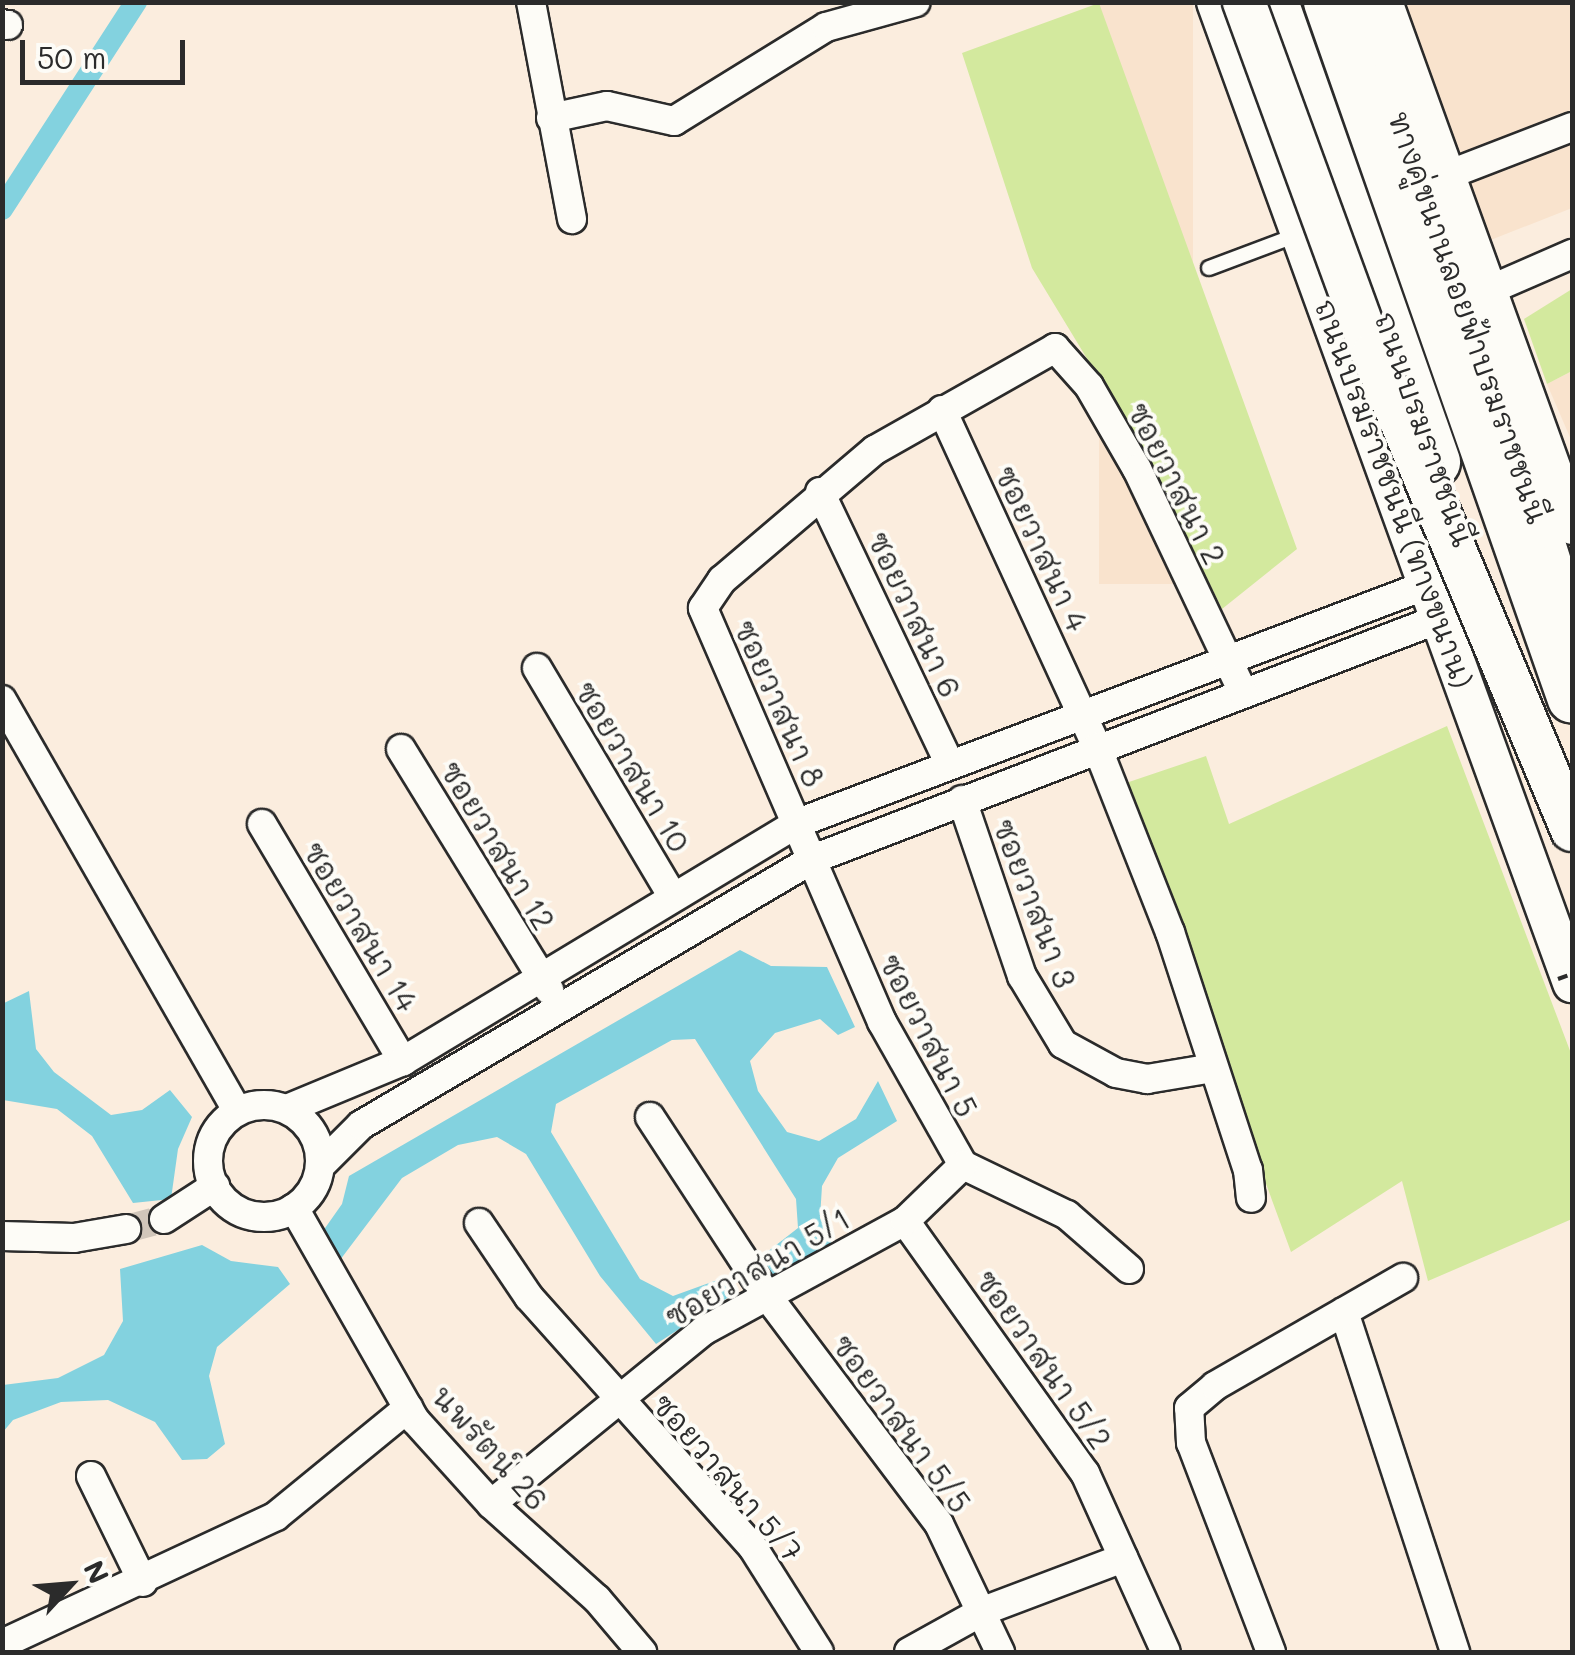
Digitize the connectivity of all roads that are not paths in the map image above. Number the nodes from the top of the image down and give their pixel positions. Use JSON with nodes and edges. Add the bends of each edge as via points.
{"nodes":[{"id":1,"x":531,"y":2,"type":"edge"},
{"id":2,"x":916,"y":2,"type":"edge"},
{"id":3,"x":1216,"y":2,"type":"edge"},
{"id":4,"x":1244,"y":2,"type":"edge"},
{"id":5,"x":1274,"y":2,"type":"edge"},
{"id":6,"x":1328,"y":2,"type":"edge"},
{"id":7,"x":1360,"y":2,"type":"edge"},
{"id":8,"x":1383,"y":2,"type":"edge"},
{"id":9,"x":551,"y":118,"type":"junction"},
{"id":10,"x":1572,"y":127,"type":"edge"},
{"id":11,"x":1445,"y":176,"type":"junction"},
{"id":12,"x":572,"y":219,"type":"dead end"},
{"id":13,"x":1300,"y":234,"type":"junction"},
{"id":14,"x":1572,"y":254,"type":"edge"},
{"id":15,"x":1208,"y":268,"type":"dead end"},
{"id":16,"x":1486,"y":291,"type":"junction"},
{"id":17,"x":942,"y":410,"type":"junction"},
{"id":18,"x":1565,"y":476,"type":"edge"},
{"id":19,"x":820,"y":492,"type":"junction"},
{"id":20,"x":1572,"y":525,"type":"edge"},
{"id":21,"x":1435,"y":601,"type":"junction"},
{"id":22,"x":1572,"y":633,"type":"edge"},
{"id":23,"x":1228,"y":658,"type":"junction"},
{"id":24,"x":537,"y":668,"type":"dead end"},
{"id":25,"x":1243,"y":692,"type":"junction"},
{"id":26,"x":1572,"y":698,"type":"edge"},
{"id":27,"x":2,"y":700,"type":"edge"},
{"id":28,"x":1082,"y":714,"type":"junction"},
{"id":29,"x":1097,"y":747,"type":"junction"},
{"id":30,"x":401,"y":749,"type":"dead end"},
{"id":31,"x":950,"y":764,"type":"junction"},
{"id":32,"x":962,"y":800,"type":"junction"},
{"id":33,"x":798,"y":823,"type":"junction"},
{"id":34,"x":262,"y":824,"type":"dead end"},
{"id":35,"x":1572,"y":830,"type":"edge"},
{"id":36,"x":1572,"y":858,"type":"edge"},
{"id":37,"x":813,"y":859,"type":"junction"},
{"id":38,"x":674,"y":896,"type":"junction"},
{"id":39,"x":540,"y":976,"type":"junction"},
{"id":40,"x":1565,"y":981,"type":"edge"},
{"id":41,"x":561,"y":1009,"type":"junction"},
{"id":42,"x":403,"y":1061,"type":"junction"},
{"id":43,"x":1213,"y":1068,"type":"junction"},
{"id":44,"x":287,"y":1110,"type":"junction"},
{"id":45,"x":237,"y":1111,"type":"junction"},
{"id":46,"x":650,"y":1117,"type":"dead end"},
{"id":47,"x":963,"y":1165,"type":"junction"},
{"id":48,"x":320,"y":1166,"type":"junction"},
{"id":49,"x":214,"y":1186,"type":"junction"},
{"id":50,"x":1251,"y":1198,"type":"dead end"},
{"id":51,"x":294,"y":1208,"type":"junction"},
{"id":52,"x":164,"y":1220,"type":"tunnel mouth"},
{"id":53,"x":904,"y":1221,"type":"junction"},
{"id":54,"x":479,"y":1223,"type":"dead end"},
{"id":55,"x":126,"y":1229,"type":"tunnel mouth"},
{"id":56,"x":2,"y":1236,"type":"edge"},
{"id":57,"x":1130,"y":1270,"type":"dead end"},
{"id":58,"x":1403,"y":1278,"type":"dead end"},
{"id":59,"x":765,"y":1293,"type":"junction"},
{"id":60,"x":1344,"y":1312,"type":"junction"},
{"id":61,"x":616,"y":1398,"type":"junction"},
{"id":62,"x":408,"y":1408,"type":"junction"},
{"id":63,"x":92,"y":1476,"type":"dead end"},
{"id":64,"x":491,"y":1504,"type":"junction"},
{"id":65,"x":1123,"y":1558,"type":"junction"},
{"id":66,"x":143,"y":1582,"type":"junction"},
{"id":67,"x":983,"y":1611,"type":"junction"},
{"id":68,"x":2,"y":1644,"type":"edge"},
{"id":69,"x":642,"y":1652,"type":"edge"},
{"id":70,"x":819,"y":1652,"type":"edge"},
{"id":71,"x":910,"y":1652,"type":"edge"},
{"id":72,"x":1000,"y":1652,"type":"edge"},
{"id":73,"x":1166,"y":1652,"type":"edge"},
{"id":74,"x":1272,"y":1652,"type":"edge"},
{"id":75,"x":1455,"y":1652,"type":"edge"}],
"edges":[{"from":1,"to":9,"type":"street"},
{"from":2,"to":9,"type":"street","via":[[826,28],[674,121],[606,106]]},
{"from":3,"to":13,"type":"main road","name":"ถนนบรมราชชนนี (ทางขนาน)"},
{"from":4,"to":35,"type":"main road","bridge":true,"via":[[1373,354]]},
{"from":5,"to":36,"type":"highway","name":"ถนนบรมราชชนนี"},
{"from":6,"to":26,"type":"highway","name":"ถนนบรมราชชนนี"},
{"from":7,"to":22,"type":"main road","name":"ทางคู่ขนานลอยฟ้าบรมราชชนนี","via":[[1480,336]]},
{"from":8,"to":11,"type":"main road"},
{"from":9,"to":12,"type":"street"},
{"from":10,"to":11,"type":"street"},
{"from":11,"to":16,"type":"main road"},
{"from":13,"to":15,"type":"lane"},
{"from":13,"to":21,"type":"main road","name":"ถนนบรมราชชนนี (ทางขนาน)"},
{"from":14,"to":16,"type":"street"},
{"from":16,"to":18,"type":"main road"},
{"from":17,"to":19,"type":"street"},
{"from":17,"to":23,"type":"street","name":"ซอยวาสนา 2","via":[[1055,348],[1089,386],[1137,468]]},
{"from":17,"to":28,"type":"street","name":"ซอยวาสนา 4"},
{"from":18,"to":20,"type":"main road"},
{"from":19,"to":31,"type":"street","name":"ซอยวาสนา 6"},
{"from":19,"to":33,"type":"street","name":"ซอยวาสนา 8","via":[[722,580],[703,608]]},
{"from":21,"to":23,"type":"street"},
{"from":21,"to":25,"type":"street"},
{"from":21,"to":40,"type":"main road","name":"ถนนบรมราชชนนี (ทางขนาน)"},
{"from":23,"to":25,"type":"street","name":"ซอยวาสนา 2"},
{"from":23,"to":28,"type":"street"},
{"from":24,"to":38,"type":"street","name":"ซอยวาสนา 10"},
{"from":25,"to":29,"type":"street"},
{"from":27,"to":45,"type":"street"},
{"from":28,"to":29,"type":"street","name":"ซอยวาสนา 4"},
{"from":28,"to":31,"type":"street"},
{"from":29,"to":32,"type":"street"},
{"from":29,"to":43,"type":"street","name":"ซอยวาสนา 4","via":[[1170,932]]},
{"from":30,"to":39,"type":"street","name":"ซอยวาสนา 12"},
{"from":31,"to":33,"type":"street"},
{"from":32,"to":37,"type":"street"},
{"from":32,"to":43,"type":"street","name":"ซอยวาสนา 3","via":[[1022,976],[1063,1044],[1116,1074],[1147,1079]]},
{"from":33,"to":37,"type":"street","name":"ซอยวาสนา 8"},
{"from":33,"to":38,"type":"street"},
{"from":34,"to":42,"type":"street","name":"ซอยวาสนา 14"},
{"from":37,"to":41,"type":"street"},
{"from":37,"to":47,"type":"street","name":"ซอยวาสนา 5","via":[[882,1022]]},
{"from":38,"to":39,"type":"street"},
{"from":39,"to":41,"type":"street","name":"ซอยวาสนา 12"},
{"from":39,"to":42,"type":"street"},
{"from":41,"to":48,"type":"street","via":[[361,1125]]},
{"from":42,"to":44,"type":"street"},
{"from":43,"to":50,"type":"street","name":"ซอยวาสนา 4"},
{"from":44,"to":45,"type":"street","via":[[254,1105]]},
{"from":44,"to":48,"type":"street","via":[[313,1134]]},
{"from":45,"to":49,"type":"street","via":[[212,1138]]},
{"from":46,"to":59,"type":"street","name":"ซอยวาสนา 5/5"},
{"from":47,"to":53,"type":"street","name":"ซอยวาสนา 5/1"},
{"from":47,"to":57,"type":"street","name":"ซอยวาสนา 5","via":[[1067,1215]]},
{"from":48,"to":51,"type":"street"},
{"from":49,"to":51,"type":"street","via":[[244,1213],[260,1217]]},
{"from":49,"to":52,"type":"street"},
{"from":51,"to":62,"type":"street","name":"นพรัตน์ 26"},
{"from":53,"to":59,"type":"street","name":"ซอยวาสนา 5/1"},
{"from":53,"to":65,"type":"street","name":"ซอยวาสนา 5/2","via":[[1051,1418]]},
{"from":54,"to":61,"type":"street","name":"ซอยวาสนา 5/7","via":[[529,1297]]},
{"from":55,"to":56,"type":"street","via":[[74,1238]]},
{"from":58,"to":60,"type":"street"},
{"from":59,"to":61,"type":"street","name":"ซอยวาสนา 5/1"},
{"from":59,"to":67,"type":"street","name":"ซอยวาสนา 5/5","via":[[939,1524]]},
{"from":60,"to":74,"type":"street","via":[[1189,1408],[1190,1443]]},
{"from":60,"to":75,"type":"street"},
{"from":61,"to":64,"type":"street","name":"ซอยวาสนา 5/1"},
{"from":61,"to":70,"type":"street","name":"ซอยวาสนา 5/7","via":[[752,1546]]},
{"from":62,"to":64,"type":"street","name":"นพรัตน์ 26"},
{"from":62,"to":66,"type":"street","via":[[276,1516]]},
{"from":63,"to":66,"type":"street"},
{"from":64,"to":69,"type":"street","name":"นพรัตน์ 26","via":[[597,1599]]},
{"from":65,"to":67,"type":"street"},
{"from":65,"to":73,"type":"street","name":"ซอยวาสนา 5/2"},
{"from":66,"to":68,"type":"street"},
{"from":67,"to":71,"type":"street"},
{"from":67,"to":72,"type":"street","name":"ซอยวาสนา 5/5"}]}
